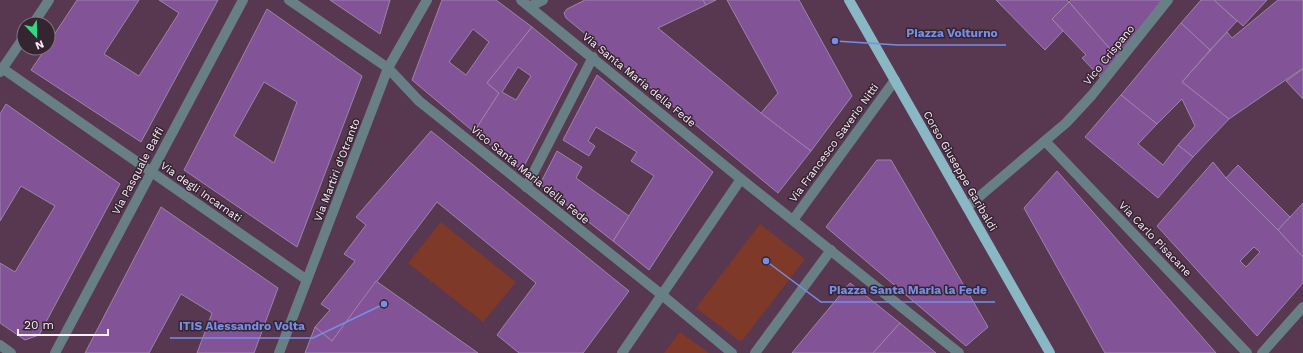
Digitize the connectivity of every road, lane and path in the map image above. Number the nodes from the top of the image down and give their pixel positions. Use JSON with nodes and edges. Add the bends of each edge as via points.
{"nodes":[{"id":1,"x":49,"y":0,"type":"edge"},
{"id":2,"x":243,"y":0,"type":"edge"},
{"id":3,"x":289,"y":0,"type":"edge"},
{"id":4,"x":427,"y":0,"type":"edge"},
{"id":5,"x":521,"y":0,"type":"edge"},
{"id":6,"x":543,"y":0,"type":"edge"},
{"id":7,"x":849,"y":0,"type":"edge"},
{"id":8,"x":1168,"y":0,"type":"edge"},
{"id":9,"x":531,"y":6,"type":"junction"},
{"id":10,"x":38,"y":16,"type":"edge"},
{"id":11,"x":16,"y":49,"type":"edge"},
{"id":12,"x":0,"y":53,"type":"edge"},
{"id":13,"x":593,"y":57,"type":"junction"},
{"id":14,"x":9,"y":60,"type":"junction"},
{"id":15,"x":388,"y":68,"type":"junction"},
{"id":16,"x":1,"y":70,"type":"edge"},
{"id":17,"x":895,"y":80,"type":"junction"},
{"id":18,"x":1046,"y":142,"type":"junction"},
{"id":19,"x":151,"y":172,"type":"junction"},
{"id":20,"x":741,"y":179,"type":"junction"},
{"id":21,"x":526,"y":187,"type":"junction"},
{"id":22,"x":967,"y":207,"type":"junction"},
{"id":23,"x":793,"y":220,"type":"junction"},
{"id":24,"x":831,"y":250,"type":"junction"},
{"id":25,"x":307,"y":280,"type":"junction"},
{"id":26,"x":662,"y":295,"type":"junction"},
{"id":27,"x":1303,"y":307,"type":"edge"},
{"id":28,"x":0,"y":345,"type":"edge"},
{"id":29,"x":11,"y":353,"type":"edge"},
{"id":30,"x":55,"y":353,"type":"edge"},
{"id":31,"x":279,"y":353,"type":"edge"},
{"id":32,"x":622,"y":353,"type":"edge"},
{"id":33,"x":732,"y":353,"type":"edge"},
{"id":34,"x":755,"y":353,"type":"edge"},
{"id":35,"x":959,"y":353,"type":"edge"},
{"id":36,"x":1050,"y":353,"type":"edge"},
{"id":37,"x":1247,"y":353,"type":"edge"},
{"id":38,"x":1262,"y":353,"type":"edge"}],
"edges":[{"from":1,"to":10,"type":"street"},
{"from":2,"to":19,"type":"street","name":"Via Pasquale Baffi"},
{"from":3,"to":15,"type":"street","name":"Vico Santa Maria della Fede"},
{"from":4,"to":15,"type":"street","name":"Via Martiri d'Otranto"},
{"from":5,"to":9,"type":"street","name":"Via Santa Maria della Fede"},
{"from":6,"to":9,"type":"street"},
{"from":7,"to":17,"type":"main road","name":"Corso Giuseppe Garibaldi"},
{"from":8,"to":18,"type":"street","name":"Vico Crispano","via":[[1092,95]]},
{"from":9,"to":13,"type":"street","name":"Via Santa Maria della Fede"},
{"from":11,"to":14,"type":"street"},
{"from":12,"to":14,"type":"street"},
{"from":13,"to":20,"type":"street","name":"Via Santa Maria della Fede"},
{"from":13,"to":21,"type":"street"},
{"from":14,"to":16,"type":"street"},
{"from":15,"to":21,"type":"street","name":"Vico Santa Maria della Fede","via":[[419,101]]},
{"from":15,"to":25,"type":"street","name":"Via Martiri d'Otranto"},
{"from":16,"to":19,"type":"street","name":"Via degli Incarnati"},
{"from":17,"to":22,"type":"main road","name":"Corso Giuseppe Garibaldi"},
{"from":17,"to":23,"type":"street","name":"Via Francesco Saverio Nitti"},
{"from":18,"to":22,"type":"street","name":"Vico Crispano"},
{"from":18,"to":37,"type":"street","name":"Via Carlo Pisacane"},
{"from":19,"to":25,"type":"street","name":"Via degli Incarnati"},
{"from":19,"to":30,"type":"street","name":"Via Pasquale Baffi"},
{"from":20,"to":23,"type":"street","name":"Via Santa Maria della Fede"},
{"from":20,"to":26,"type":"street"},
{"from":21,"to":26,"type":"street","name":"Vico Santa Maria della Fede"},
{"from":22,"to":36,"type":"main road","name":"Corso Giuseppe Garibaldi"},
{"from":23,"to":24,"type":"street","name":"Via Santa Maria della Fede"},
{"from":24,"to":34,"type":"street"},
{"from":24,"to":35,"type":"street"},
{"from":25,"to":31,"type":"street","name":"Via Martiri d'Otranto"},
{"from":26,"to":32,"type":"street"},
{"from":26,"to":33,"type":"street","name":"Vico Santa Maria della Fede"},
{"from":27,"to":38,"type":"street"},
{"from":28,"to":29,"type":"street"}]}
